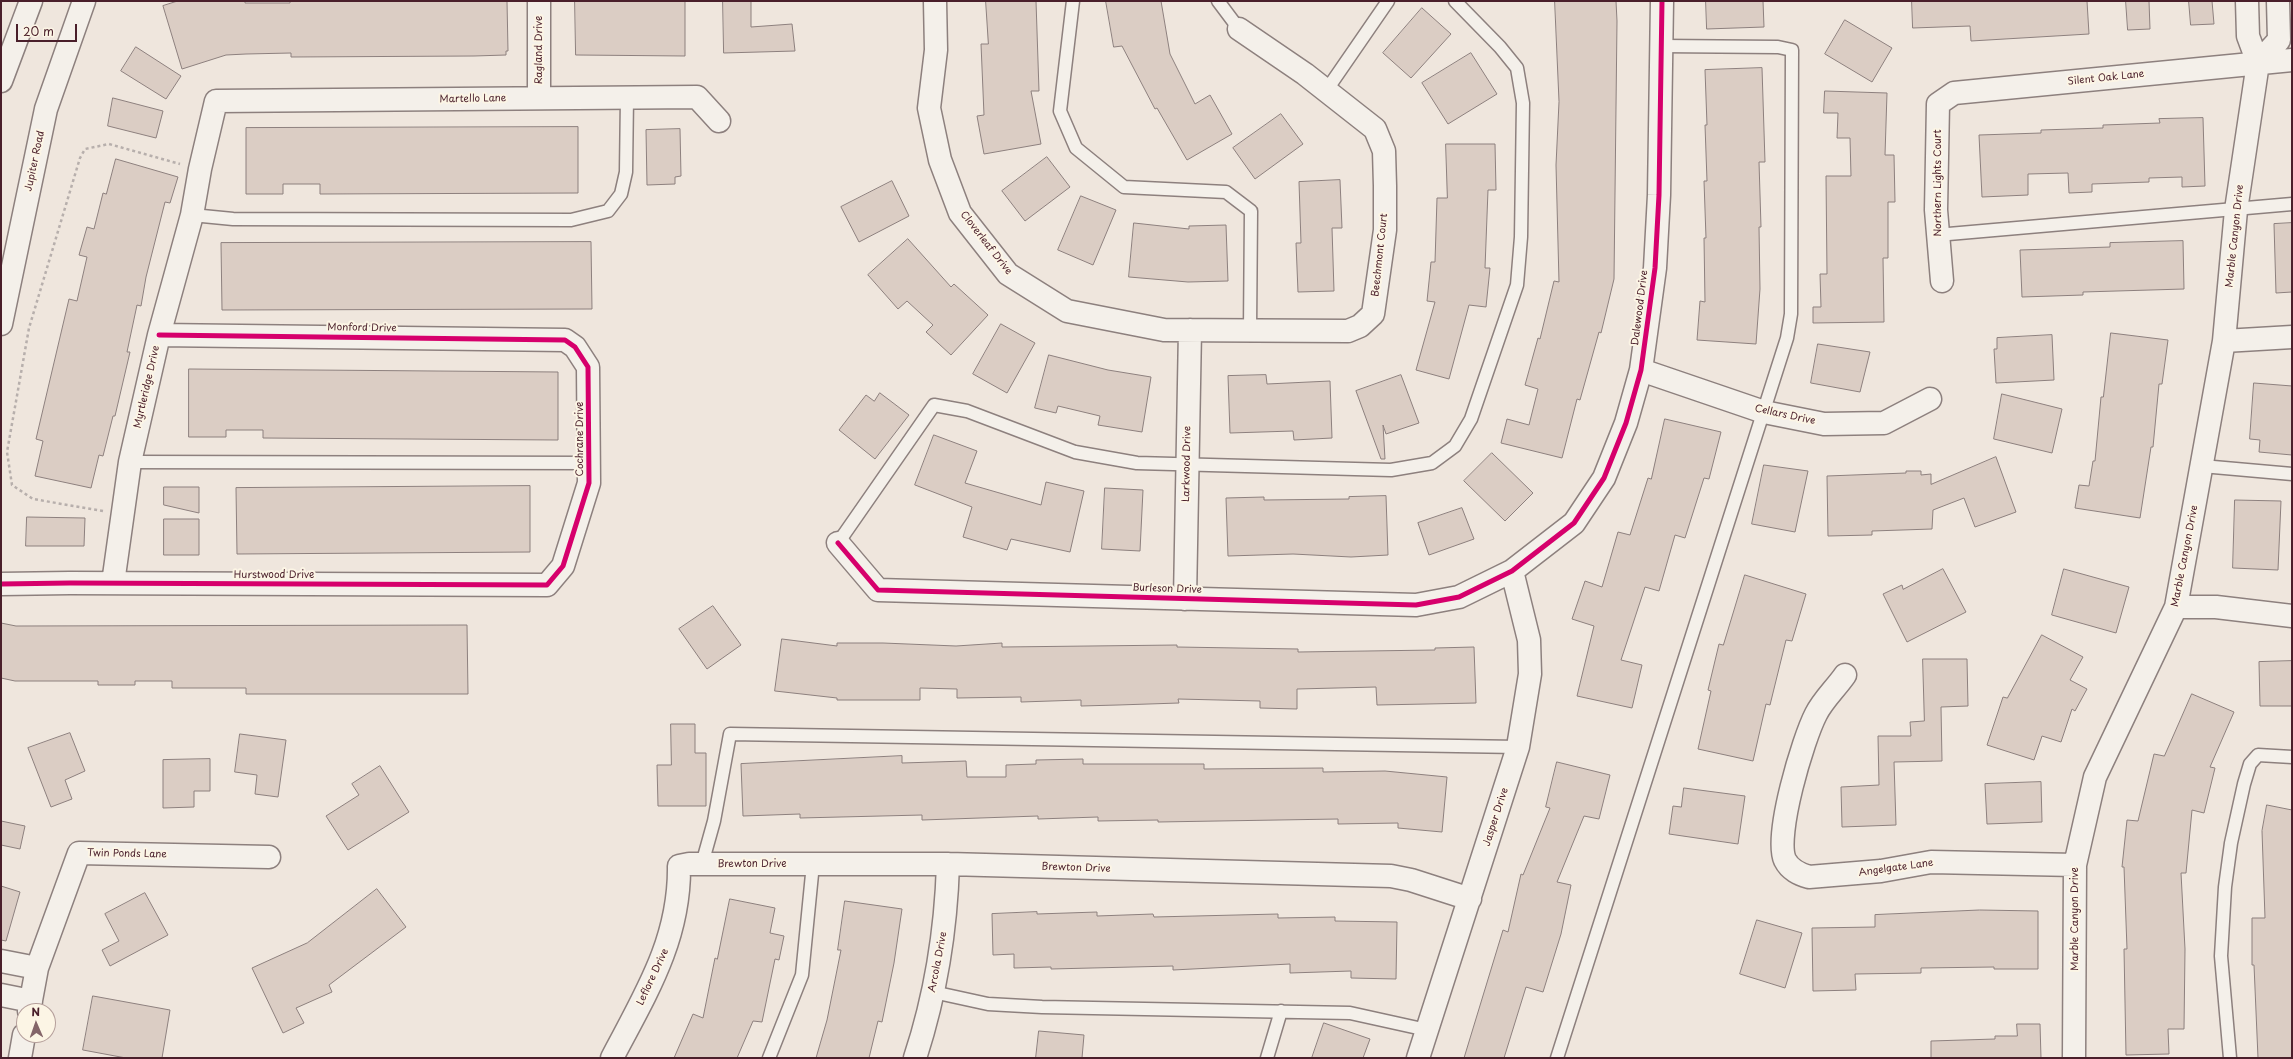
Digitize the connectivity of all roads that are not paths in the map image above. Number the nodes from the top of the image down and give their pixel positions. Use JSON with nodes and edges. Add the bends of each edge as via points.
{"nodes":[{"id":1,"x":31,"y":1,"type":"edge"},
{"id":2,"x":84,"y":1,"type":"edge"},
{"id":3,"x":540,"y":1,"type":"edge"},
{"id":4,"x":936,"y":1,"type":"edge"},
{"id":5,"x":1073,"y":1,"type":"edge"},
{"id":6,"x":1218,"y":1,"type":"edge"},
{"id":7,"x":1388,"y":1,"type":"edge"},
{"id":8,"x":1455,"y":1,"type":"edge"},
{"id":9,"x":1662,"y":1,"type":"edge"},
{"id":10,"x":2248,"y":1,"type":"edge"},
{"id":11,"x":2278,"y":1,"type":"edge"},
{"id":12,"x":1239,"y":29,"type":"joint"},
{"id":13,"x":1661,"y":46,"type":"junction"},
{"id":14,"x":2292,"y":60,"type":"edge"},
{"id":15,"x":2258,"y":63,"type":"junction"},
{"id":16,"x":1,"y":81,"type":"edge"},
{"id":17,"x":1326,"y":90,"type":"junction"},
{"id":18,"x":1954,"y":93,"type":"joint"},
{"id":19,"x":540,"y":98,"type":"junction"},
{"id":20,"x":626,"y":98,"type":"junction"},
{"id":21,"x":216,"y":101,"type":"joint"},
{"id":22,"x":719,"y":121,"type":"dead end"},
{"id":23,"x":2292,"y":204,"type":"edge"},
{"id":24,"x":2236,"y":210,"type":"junction"},
{"id":25,"x":192,"y":215,"type":"junction"},
{"id":26,"x":1937,"y":235,"type":"junction"},
{"id":27,"x":1942,"y":281,"type":"dead end"},
{"id":28,"x":1,"y":324,"type":"edge"},
{"id":29,"x":1190,"y":330,"type":"junction"},
{"id":30,"x":1250,"y":330,"type":"junction"},
{"id":31,"x":159,"y":335,"type":"junction"},
{"id":32,"x":2292,"y":338,"type":"edge"},
{"id":33,"x":565,"y":340,"type":"joint"},
{"id":34,"x":2224,"y":342,"type":"junction"},
{"id":35,"x":1641,"y":370,"type":"junction"},
{"id":36,"x":1930,"y":399,"type":"dead end"},
{"id":37,"x":1764,"y":412,"type":"junction"},
{"id":38,"x":130,"y":462,"type":"junction"},
{"id":39,"x":589,"y":463,"type":"junction"},
{"id":40,"x":1187,"y":464,"type":"junction"},
{"id":41,"x":2202,"y":466,"type":"junction"},
{"id":42,"x":2292,"y":474,"type":"edge"},
{"id":43,"x":838,"y":543,"type":"joint"},
{"id":44,"x":1512,"y":571,"type":"junction"},
{"id":45,"x":113,"y":583,"type":"junction"},
{"id":46,"x":1,"y":584,"type":"edge"},
{"id":47,"x":547,"y":585,"type":"joint"},
{"id":48,"x":1184,"y":599,"type":"junction"},
{"id":49,"x":2176,"y":607,"type":"junction"},
{"id":50,"x":2292,"y":616,"type":"edge"},
{"id":51,"x":1845,"y":675,"type":"dead end"},
{"id":52,"x":1518,"y":747,"type":"junction"},
{"id":53,"x":2292,"y":757,"type":"edge"},
{"id":54,"x":269,"y":857,"type":"dead end"},
{"id":55,"x":702,"y":864,"type":"junction"},
{"id":56,"x":813,"y":864,"type":"junction"},
{"id":57,"x":948,"y":864,"type":"junction"},
{"id":58,"x":679,"y":866,"type":"joint"},
{"id":59,"x":2075,"y":866,"type":"junction"},
{"id":60,"x":1470,"y":899,"type":"junction"},
{"id":61,"x":1,"y":960,"type":"edge"},
{"id":62,"x":37,"y":968,"type":"junction"},
{"id":63,"x":933,"y":992,"type":"junction"},
{"id":64,"x":1,"y":995,"type":"edge"},
{"id":65,"x":22,"y":1003,"type":"edge"},
{"id":66,"x":31,"y":1003,"type":"edge"},
{"id":67,"x":1281,"y":1011,"type":"junction"},
{"id":68,"x":1427,"y":1030,"type":"junction"},
{"id":69,"x":23,"y":1043,"type":"edge"},
{"id":70,"x":20,"y":1058,"type":"edge"},
{"id":71,"x":612,"y":1058,"type":"edge"},
{"id":72,"x":769,"y":1058,"type":"edge"},
{"id":73,"x":915,"y":1058,"type":"edge"},
{"id":74,"x":1267,"y":1058,"type":"edge"},
{"id":75,"x":1418,"y":1058,"type":"edge"},
{"id":76,"x":1557,"y":1058,"type":"edge"},
{"id":77,"x":2074,"y":1058,"type":"edge"},
{"id":78,"x":2230,"y":1058,"type":"edge"}],
"edges":[{"from":1,"to":16,"type":"street"},
{"from":2,"to":28,"type":"street","name":"Jupiter Road","via":[[46,109]]},
{"from":3,"to":19,"type":"street","name":"Ragland Drive"},
{"from":4,"to":29,"type":"street","name":"Cloverleaf Drive","via":[[936,50],[929,108],[940,160],[960,213],[1008,274],[1067,311],[1164,330]]},
{"from":5,"to":30,"type":"lane","via":[[1060,111],[1076,148],[1124,187],[1226,192],[1251,211]]},
{"from":6,"to":12,"type":"lane"},
{"from":7,"to":17,"type":"lane"},
{"from":8,"to":40,"type":"lane","via":[[1517,68],[1523,103],[1521,238],[1517,285],[1471,419],[1454,446],[1432,463],[1391,470]]},
{"from":9,"to":13,"type":"street","name":"Dalewood Drive"},
{"from":10,"to":15,"type":"street","name":"Marble Canyon Drive","via":[[2248,36]]},
{"from":11,"to":15,"type":"street","via":[[2278,40]]},
{"from":12,"to":17,"type":"street","name":"Beechmont Court"},
{"from":13,"to":35,"type":"street","name":"Dalewood Drive","via":[[1660,195],[1655,268]]},
{"from":13,"to":37,"type":"lane","via":[[1778,47],[1792,50],[1791,314],[1788,338]]},
{"from":14,"to":15,"type":"street","name":"Silent Oak Lane"},
{"from":15,"to":18,"type":"street","name":"Silent Oak Lane"},
{"from":15,"to":24,"type":"street","name":"Marble Canyon Drive"},
{"from":17,"to":30,"type":"street","name":"Beechmont Court","via":[[1375,129],[1384,151],[1384,230],[1373,314],[1360,326],[1348,332]]},
{"from":18,"to":26,"type":"street","name":"Northern Lights Court","via":[[1938,104]]},
{"from":19,"to":20,"type":"street","name":"Martello Lane"},
{"from":19,"to":21,"type":"street","name":"Martello Lane"},
{"from":20,"to":22,"type":"street","name":"Martello Lane","via":[[697,97]]},
{"from":20,"to":25,"type":"lane","via":[[626,172],[621,194],[608,211],[571,220],[241,219]]},
{"from":21,"to":25,"type":"street","name":"Myrtleridge Drive"},
{"from":23,"to":24,"type":"lane"},
{"from":24,"to":26,"type":"lane"},
{"from":24,"to":34,"type":"street","name":"Marble Canyon Drive"},
{"from":25,"to":31,"type":"street","name":"Myrtleridge Drive"},
{"from":26,"to":27,"type":"street","name":"Northern Lights Court"},
{"from":29,"to":30,"type":"street","name":"Beechmont Court"},
{"from":29,"to":40,"type":"street","name":"Larkwood Drive"},
{"from":31,"to":33,"type":"street","name":"Monford Drive"},
{"from":31,"to":38,"type":"street","name":"Myrtleridge Drive"},
{"from":32,"to":34,"type":"street"},
{"from":33,"to":39,"type":"street","name":"Cochrane Drive","via":[[575,347],[588,367]]},
{"from":34,"to":41,"type":"street","name":"Marble Canyon Drive"},
{"from":35,"to":37,"type":"street","name":"Cellars Drive"},
{"from":35,"to":44,"type":"street","name":"Dalewood Drive","via":[[1626,424],[1604,478],[1574,523]]},
{"from":36,"to":37,"type":"street","name":"Cellars Drive","via":[[1884,422],[1824,424]]},
{"from":37,"to":76,"type":"lane"},
{"from":38,"to":39,"type":"lane"},
{"from":38,"to":45,"type":"street","name":"Myrtleridge Drive"},
{"from":39,"to":47,"type":"street","name":"Cochrane Drive","via":[[589,483],[564,566]]},
{"from":40,"to":43,"type":"lane","via":[[1137,463],[1075,452],[967,411],[934,405]]},
{"from":40,"to":48,"type":"street","name":"Larkwood Drive"},
{"from":41,"to":42,"type":"lane"},
{"from":41,"to":49,"type":"street","name":"Marble Canyon Drive"},
{"from":43,"to":48,"type":"street","name":"Burleson Drive","via":[[878,590]]},
{"from":44,"to":48,"type":"street","name":"Burleson Drive","via":[[1459,596],[1416,605]]},
{"from":44,"to":52,"type":"street","name":"Jasper Drive","via":[[1529,640],[1530,667]]},
{"from":45,"to":46,"type":"street","name":"Hurstwood Drive"},
{"from":45,"to":47,"type":"street","name":"Hurstwood Drive"},
{"from":49,"to":50,"type":"street","via":[[2216,607]]},
{"from":49,"to":59,"type":"street","name":"Marble Canyon Drive","via":[[2095,777]]},
{"from":51,"to":59,"type":"street","name":"Angelgate Lane","via":[[1816,714],[1798,763],[1786,814],[1782,851],[1791,869],[1809,877],[1868,873],[1931,862]]},
{"from":52,"to":55,"type":"lane","via":[[730,734],[714,821]]},
{"from":52,"to":60,"type":"street","name":"Jasper Drive"},
{"from":53,"to":78,"type":"lane","via":[[2258,755],[2250,764],[2231,842],[2225,887],[2221,956]]},
{"from":54,"to":62,"type":"street","name":"Twin Ponds Lane","via":[[79,853]]},
{"from":55,"to":56,"type":"street","name":"Brewton Drive"},
{"from":55,"to":58,"type":"street","name":"Brewton Drive"},
{"from":56,"to":57,"type":"street","name":"Brewton Drive"},
{"from":56,"to":72,"type":"lane","via":[[802,975]]},
{"from":57,"to":60,"type":"street","name":"Brewton Drive","via":[[1391,876]]},
{"from":57,"to":63,"type":"street","name":"Arcola Drive","via":[[947,910]]},
{"from":58,"to":71,"type":"street","name":"Leflore Drive","via":[[679,881],[667,948]]},
{"from":59,"to":77,"type":"street","name":"Marble Canyon Drive"},
{"from":60,"to":68,"type":"street","name":"Jasper Drive"},
{"from":61,"to":62,"type":"street"},
{"from":62,"to":66,"type":"street","name":"Twin Ponds Lane"},
{"from":63,"to":67,"type":"lane","via":[[988,1004]]},
{"from":63,"to":73,"type":"street","name":"Arcola Drive"},
{"from":64,"to":65,"type":"street"},
{"from":67,"to":68,"type":"lane","via":[[1350,1013]]},
{"from":67,"to":74,"type":"lane"},
{"from":68,"to":75,"type":"street","name":"Jasper Drive"},
{"from":69,"to":70,"type":"street"}]}
